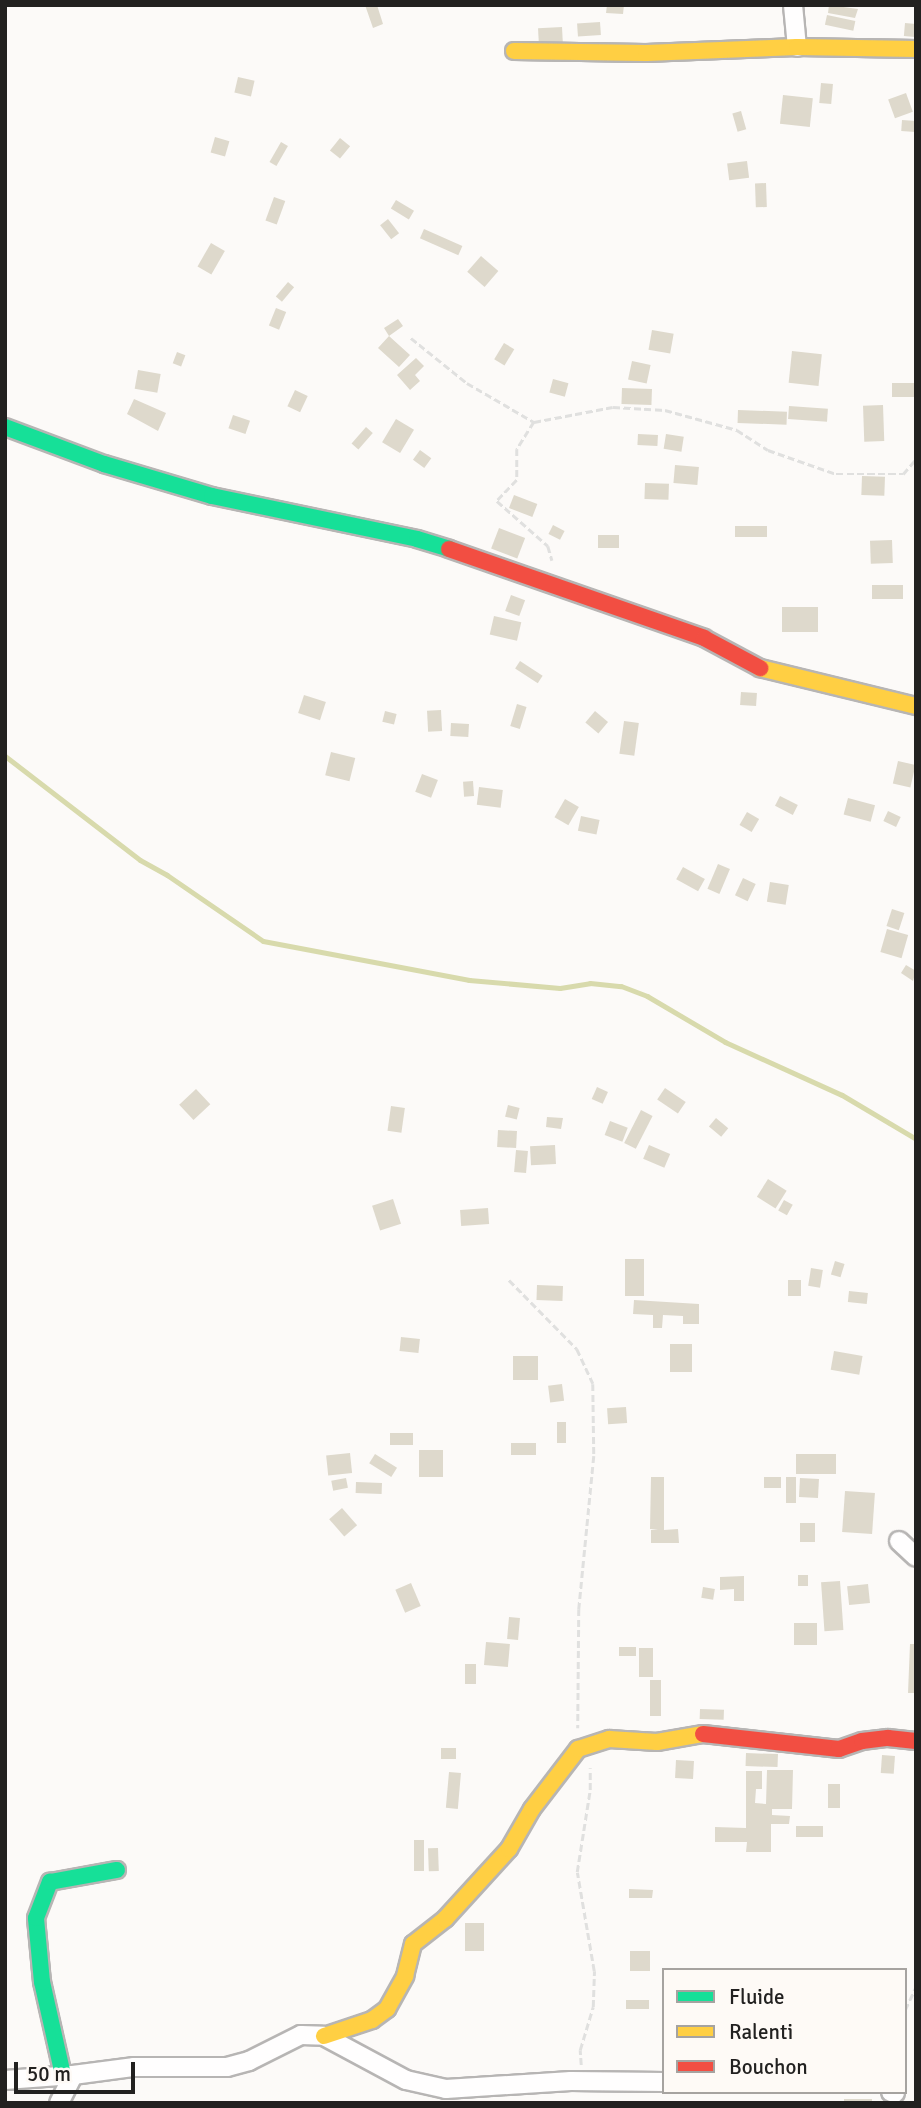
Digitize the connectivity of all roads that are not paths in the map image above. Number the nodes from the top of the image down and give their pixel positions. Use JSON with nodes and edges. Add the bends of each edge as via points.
{"nodes":[{"id":1,"x":793,"y":5,"type":"edge"},
{"id":2,"x":797,"y":47,"type":"junction"},
{"id":3,"x":916,"y":49,"type":"edge"},
{"id":4,"x":514,"y":51,"type":"dead end"},
{"id":5,"x":5,"y":427,"type":"edge"},
{"id":6,"x":916,"y":706,"type":"edge"},
{"id":7,"x":899,"y":1541,"type":"dead end"},
{"id":8,"x":916,"y":1557,"type":"edge"},
{"id":9,"x":916,"y":1741,"type":"edge"},
{"id":10,"x":117,"y":1870,"type":"dead end"},
{"id":11,"x":324,"y":2036,"type":"junction"},
{"id":12,"x":68,"y":2075,"type":"junction"},
{"id":13,"x":5,"y":2080,"type":"edge"},
{"id":14,"x":662,"y":2082,"type":"edge"},
{"id":15,"x":59,"y":2103,"type":"edge"}],
"edges":[{"from":1,"to":2,"type":"street"},
{"from":2,"to":3,"type":"street"},
{"from":2,"to":4,"type":"street","via":[[646,53]]},
{"from":5,"to":6,"type":"street","via":[[104,464],[212,496],[417,539],[704,638],[765,670]]},
{"from":7,"to":8,"type":"street"},
{"from":9,"to":11,"type":"street","via":[[888,1738],[839,1749],[708,1733],[657,1742],[610,1739],[584,1746],[532,1809],[509,1849],[445,1919],[414,1944],[405,1976],[387,2009],[372,2020]]},
{"from":10,"to":12,"type":"street","via":[[50,1882],[36,1918],[42,1982]]},
{"from":11,"to":12,"type":"street","via":[[301,2035],[227,2067],[134,2067]]},
{"from":11,"to":14,"type":"street","via":[[421,2086]]},
{"from":12,"to":13,"type":"street"},
{"from":12,"to":15,"type":"street"}]}
